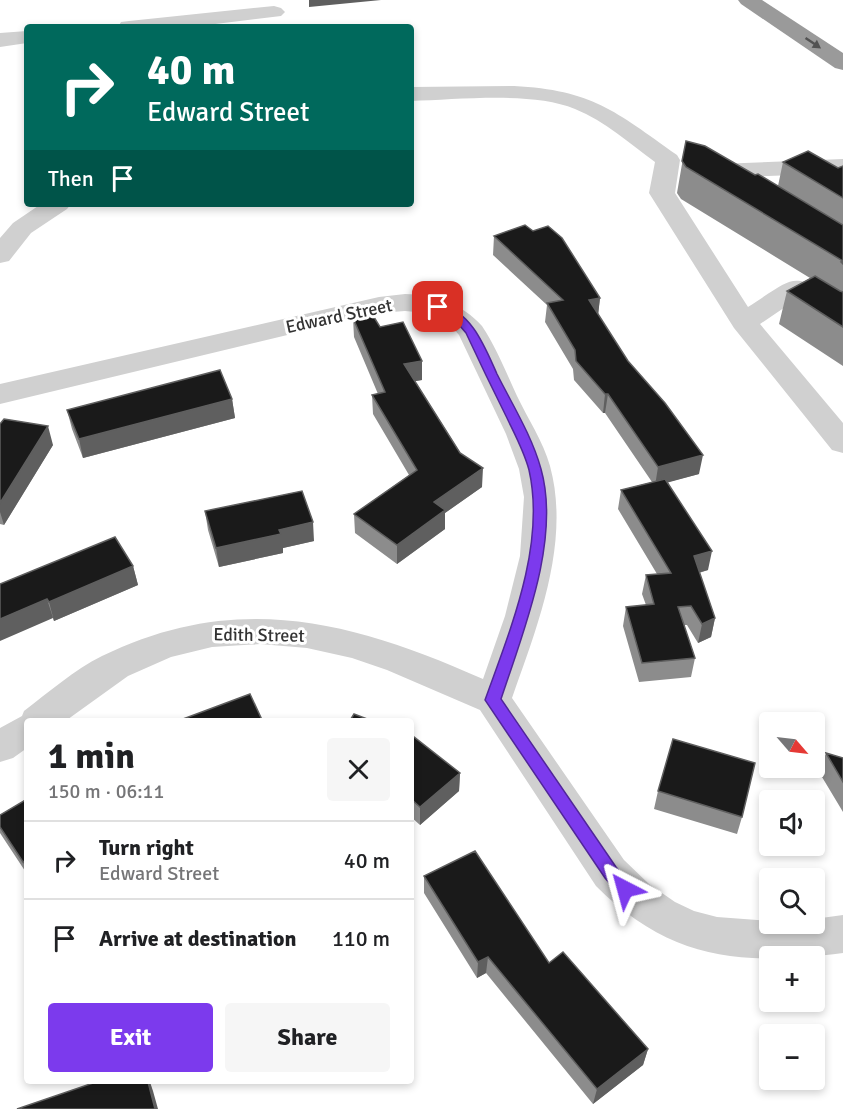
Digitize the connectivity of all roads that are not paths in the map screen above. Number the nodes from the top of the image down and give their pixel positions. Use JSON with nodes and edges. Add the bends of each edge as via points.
{"nodes":[{"id":1,"x":748,"y":0,"type":"edge"},
{"id":2,"x":771,"y":0,"type":"edge"},
{"id":3,"x":214,"y":9,"type":"edge"},
{"id":4,"x":274,"y":13,"type":"edge"},
{"id":5,"x":143,"y":24,"type":"edge"},
{"id":6,"x":24,"y":38,"type":"edge"},
{"id":7,"x":843,"y":39,"type":"edge"},
{"id":8,"x":0,"y":40,"type":"edge"},
{"id":9,"x":843,"y":63,"type":"edge"},
{"id":10,"x":414,"y":94,"type":"edge"},
{"id":11,"x":668,"y":160,"type":"junction"},
{"id":12,"x":843,"y":166,"type":"edge"},
{"id":13,"x":802,"y":168,"type":"junction"},
{"id":14,"x":718,"y":171,"type":"junction"},
{"id":15,"x":843,"y":192,"type":"edge"},
{"id":16,"x":757,"y":195,"type":"edge"},
{"id":17,"x":54,"y":207,"type":"edge"},
{"id":18,"x":0,"y":255,"type":"edge"},
{"id":19,"x":843,"y":316,"type":"edge"},
{"id":20,"x":744,"y":322,"type":"junction"},
{"id":21,"x":0,"y":394,"type":"edge"},
{"id":22,"x":843,"y":443,"type":"edge"},
{"id":23,"x":493,"y":700,"type":"junction"},
{"id":24,"x":42,"y":718,"type":"edge"},
{"id":25,"x":24,"y":731,"type":"edge"},
{"id":26,"x":0,"y":747,"type":"edge"},
{"id":27,"x":843,"y":934,"type":"edge"}],
"edges":[{"from":1,"to":9,"type":"highway","one_way":true},
{"from":2,"to":7,"type":"highway"},
{"from":3,"to":4,"type":"street"},
{"from":3,"to":5,"type":"street"},
{"from":6,"to":8,"type":"street"},
{"from":10,"to":11,"type":"street","via":[[524,94],[572,101],[600,114]]},
{"from":11,"to":14,"type":"street"},
{"from":11,"to":20,"type":"street","via":[[662,193]]},
{"from":12,"to":13,"type":"street"},
{"from":13,"to":14,"type":"street"},
{"from":13,"to":15,"type":"street"},
{"from":14,"to":16,"type":"street"},
{"from":17,"to":18,"type":"street","via":[[22,228]]},
{"from":19,"to":20,"type":"street","via":[[797,287]]},
{"from":20,"to":22,"type":"street"},
{"from":21,"to":23,"type":"street","name":"Edward Street","via":[[380,305],[417,302],[448,310],[471,332],[524,442],[539,490],[539,533],[525,606]]},
{"from":23,"to":24,"type":"street","name":"Edith Street","via":[[411,663],[361,646],[298,633],[240,631],[189,638],[134,657],[96,678]]},
{"from":23,"to":27,"type":"street","via":[[610,873],[645,906],[696,932],[725,939],[794,941]]},
{"from":25,"to":26,"type":"street"}]}
